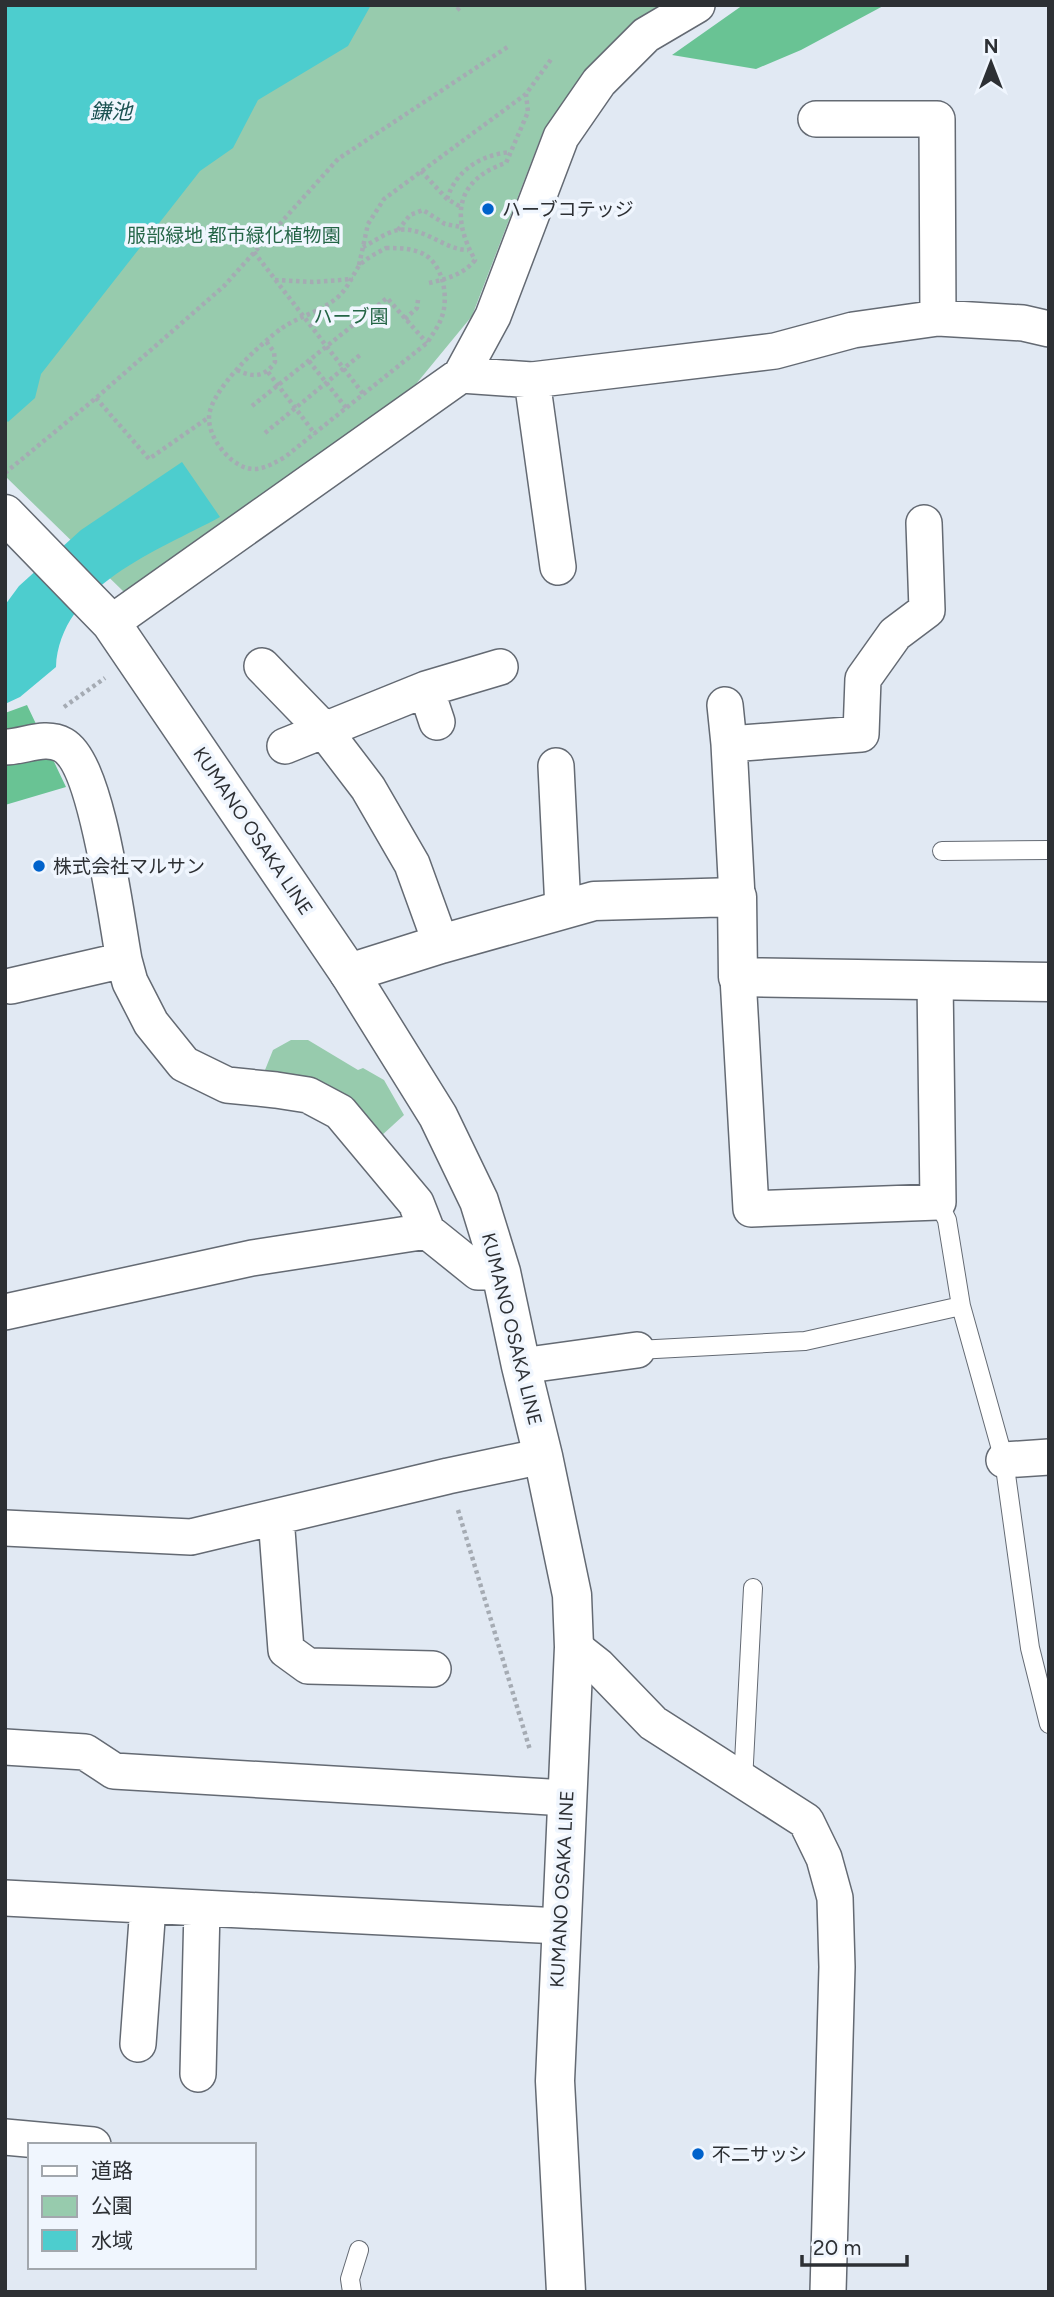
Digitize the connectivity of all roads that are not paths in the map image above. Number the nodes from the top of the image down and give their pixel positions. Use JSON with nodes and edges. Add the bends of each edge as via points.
{"nodes":[{"id":1,"x":696,"y":5,"type":"edge"},
{"id":2,"x":816,"y":119,"type":"dead end"},
{"id":3,"x":939,"y":318,"type":"junction"},
{"id":4,"x":1049,"y":329,"type":"edge"},
{"id":5,"x":461,"y":374,"type":"junction"},
{"id":6,"x":532,"y":380,"type":"junction"},
{"id":7,"x":5,"y":514,"type":"edge"},
{"id":8,"x":924,"y":523,"type":"dead end"},
{"id":9,"x":558,"y":567,"type":"dead end"},
{"id":10,"x":106,"y":617,"type":"junction"},
{"id":11,"x":262,"y":666,"type":"dead end"},
{"id":12,"x":500,"y":667,"type":"dead end"},
{"id":13,"x":426,"y":689,"type":"junction"},
{"id":14,"x":725,"y":705,"type":"dead end"},
{"id":15,"x":437,"y":722,"type":"dead end"},
{"id":16,"x":323,"y":729,"type":"junction"},
{"id":17,"x":729,"y":744,"type":"junction"},
{"id":18,"x":285,"y":746,"type":"dead end"},
{"id":19,"x":5,"y":747,"type":"edge"},
{"id":20,"x":556,"y":766,"type":"dead end"},
{"id":21,"x":1049,"y":850,"type":"edge"},
{"id":22,"x":942,"y":851,"type":"dead end"},
{"id":23,"x":737,"y":897,"type":"junction"},
{"id":24,"x":563,"y":909,"type":"junction"},
{"id":25,"x":441,"y":944,"type":"junction"},
{"id":26,"x":124,"y":960,"type":"junction"},
{"id":27,"x":349,"y":973,"type":"junction"},
{"id":28,"x":738,"y":977,"type":"junction"},
{"id":29,"x":935,"y":980,"type":"junction"},
{"id":30,"x":1049,"y":982,"type":"edge"},
{"id":31,"x":11,"y":986,"type":"dead end"},
{"id":32,"x":937,"y":1202,"type":"junction"},
{"id":33,"x":427,"y":1231,"type":"junction"},
{"id":34,"x":501,"y":1272,"type":"junction"},
{"id":35,"x":961,"y":1306,"type":"junction"},
{"id":36,"x":5,"y":1312,"type":"edge"},
{"id":37,"x":637,"y":1350,"type":"joint"},
{"id":38,"x":520,"y":1367,"type":"junction"},
{"id":39,"x":543,"y":1456,"type":"junction"},
{"id":40,"x":1049,"y":1457,"type":"edge"},
{"id":41,"x":1004,"y":1460,"type":"junction"},
{"id":42,"x":276,"y":1517,"type":"junction"},
{"id":43,"x":5,"y":1528,"type":"edge"},
{"id":44,"x":753,"y":1588,"type":"dead end"},
{"id":45,"x":574,"y":1647,"type":"junction"},
{"id":46,"x":433,"y":1669,"type":"dead end"},
{"id":47,"x":1049,"y":1724,"type":"edge"},
{"id":48,"x":5,"y":1747,"type":"edge"},
{"id":49,"x":743,"y":1782,"type":"junction"},
{"id":50,"x":555,"y":1797,"type":"junction"},
{"id":51,"x":5,"y":1898,"type":"edge"},
{"id":52,"x":148,"y":1906,"type":"junction"},
{"id":53,"x":202,"y":1909,"type":"junction"},
{"id":54,"x":560,"y":1926,"type":"junction"},
{"id":55,"x":138,"y":2044,"type":"dead end"},
{"id":56,"x":198,"y":2074,"type":"dead end"},
{"id":57,"x":5,"y":2137,"type":"edge"},
{"id":58,"x":71,"y":2143,"type":"edge"},
{"id":59,"x":359,"y":2250,"type":"dead end"},
{"id":60,"x":352,"y":2292,"type":"edge"},
{"id":61,"x":566,"y":2292,"type":"edge"},
{"id":62,"x":828,"y":2292,"type":"edge"}],
"edges":[{"from":1,"to":5,"type":"street","via":[[646,35],[599,82],[561,137],[492,316]]},
{"from":2,"to":3,"type":"street","via":[[937,119]]},
{"from":3,"to":4,"type":"street"},
{"from":3,"to":6,"type":"street","via":[[853,330],[775,351]]},
{"from":5,"to":6,"type":"street"},
{"from":5,"to":10,"type":"street"},
{"from":6,"to":9,"type":"street"},
{"from":7,"to":10,"type":"main road","name":"KUMANO OSAKA LINE"},
{"from":8,"to":17,"type":"street","via":[[927,610],[895,634],[863,679],[861,734]]},
{"from":10,"to":27,"type":"main road","name":"KUMANO OSAKA LINE"},
{"from":11,"to":16,"type":"street"},
{"from":12,"to":13,"type":"street"},
{"from":13,"to":15,"type":"street"},
{"from":13,"to":16,"type":"street"},
{"from":14,"to":17,"type":"street"},
{"from":16,"to":18,"type":"street"},
{"from":16,"to":25,"type":"street","via":[[368,788],[412,864]]},
{"from":17,"to":23,"type":"street"},
{"from":19,"to":26,"type":"street","via":[[48,741],[65,746],[81,768],[98,814]]},
{"from":20,"to":24,"type":"street"},
{"from":21,"to":22,"type":"lane"},
{"from":23,"to":24,"type":"main road","via":[[594,901]]},
{"from":23,"to":28,"type":"main road"},
{"from":24,"to":25,"type":"main road"},
{"from":25,"to":27,"type":"main road"},
{"from":26,"to":31,"type":"street"},
{"from":26,"to":33,"type":"street","via":[[151,1023],[184,1064],[227,1085],[308,1095],[340,1112],[416,1203]]},
{"from":27,"to":34,"type":"main road","name":"KUMANO OSAKA LINE","via":[[438,1116],[480,1201]]},
{"from":28,"to":29,"type":"main road"},
{"from":28,"to":32,"type":"street","via":[[751,1209]]},
{"from":29,"to":30,"type":"main road"},
{"from":29,"to":32,"type":"street"},
{"from":32,"to":35,"type":"lane","via":[[947,1220]]},
{"from":33,"to":34,"type":"street","via":[[478,1272]]},
{"from":33,"to":36,"type":"street","via":[[252,1258]]},
{"from":34,"to":38,"type":"main road","name":"KUMANO OSAKA LINE"},
{"from":35,"to":37,"type":"lane","via":[[805,1341]]},
{"from":35,"to":41,"type":"lane"},
{"from":37,"to":38,"type":"street"},
{"from":38,"to":39,"type":"main road","name":"KUMANO OSAKA LINE"},
{"from":39,"to":42,"type":"street"},
{"from":39,"to":45,"type":"main road","name":"KUMANO OSAKA LINE","via":[[572,1595]]},
{"from":40,"to":41,"type":"street"},
{"from":41,"to":47,"type":"lane","via":[[1030,1648]]},
{"from":42,"to":43,"type":"street","via":[[191,1538]]},
{"from":42,"to":46,"type":"street","via":[[286,1650],[308,1666]]},
{"from":44,"to":49,"type":"lane"},
{"from":45,"to":49,"type":"street","via":[[653,1723]]},
{"from":45,"to":50,"type":"main road","name":"KUMANO OSAKA LINE"},
{"from":48,"to":50,"type":"street","via":[[85,1752],[114,1771]]},
{"from":49,"to":62,"type":"street","via":[[806,1821],[824,1858],[835,1898]]},
{"from":50,"to":54,"type":"main road","name":"KUMANO OSAKA LINE"},
{"from":51,"to":52,"type":"street"},
{"from":52,"to":53,"type":"street"},
{"from":52,"to":55,"type":"street"},
{"from":53,"to":54,"type":"street"},
{"from":53,"to":56,"type":"street"},
{"from":54,"to":61,"type":"main road","name":"KUMANO OSAKA LINE","via":[[555,2081]]},
{"from":57,"to":58,"type":"street"},
{"from":59,"to":60,"type":"lane"}]}
